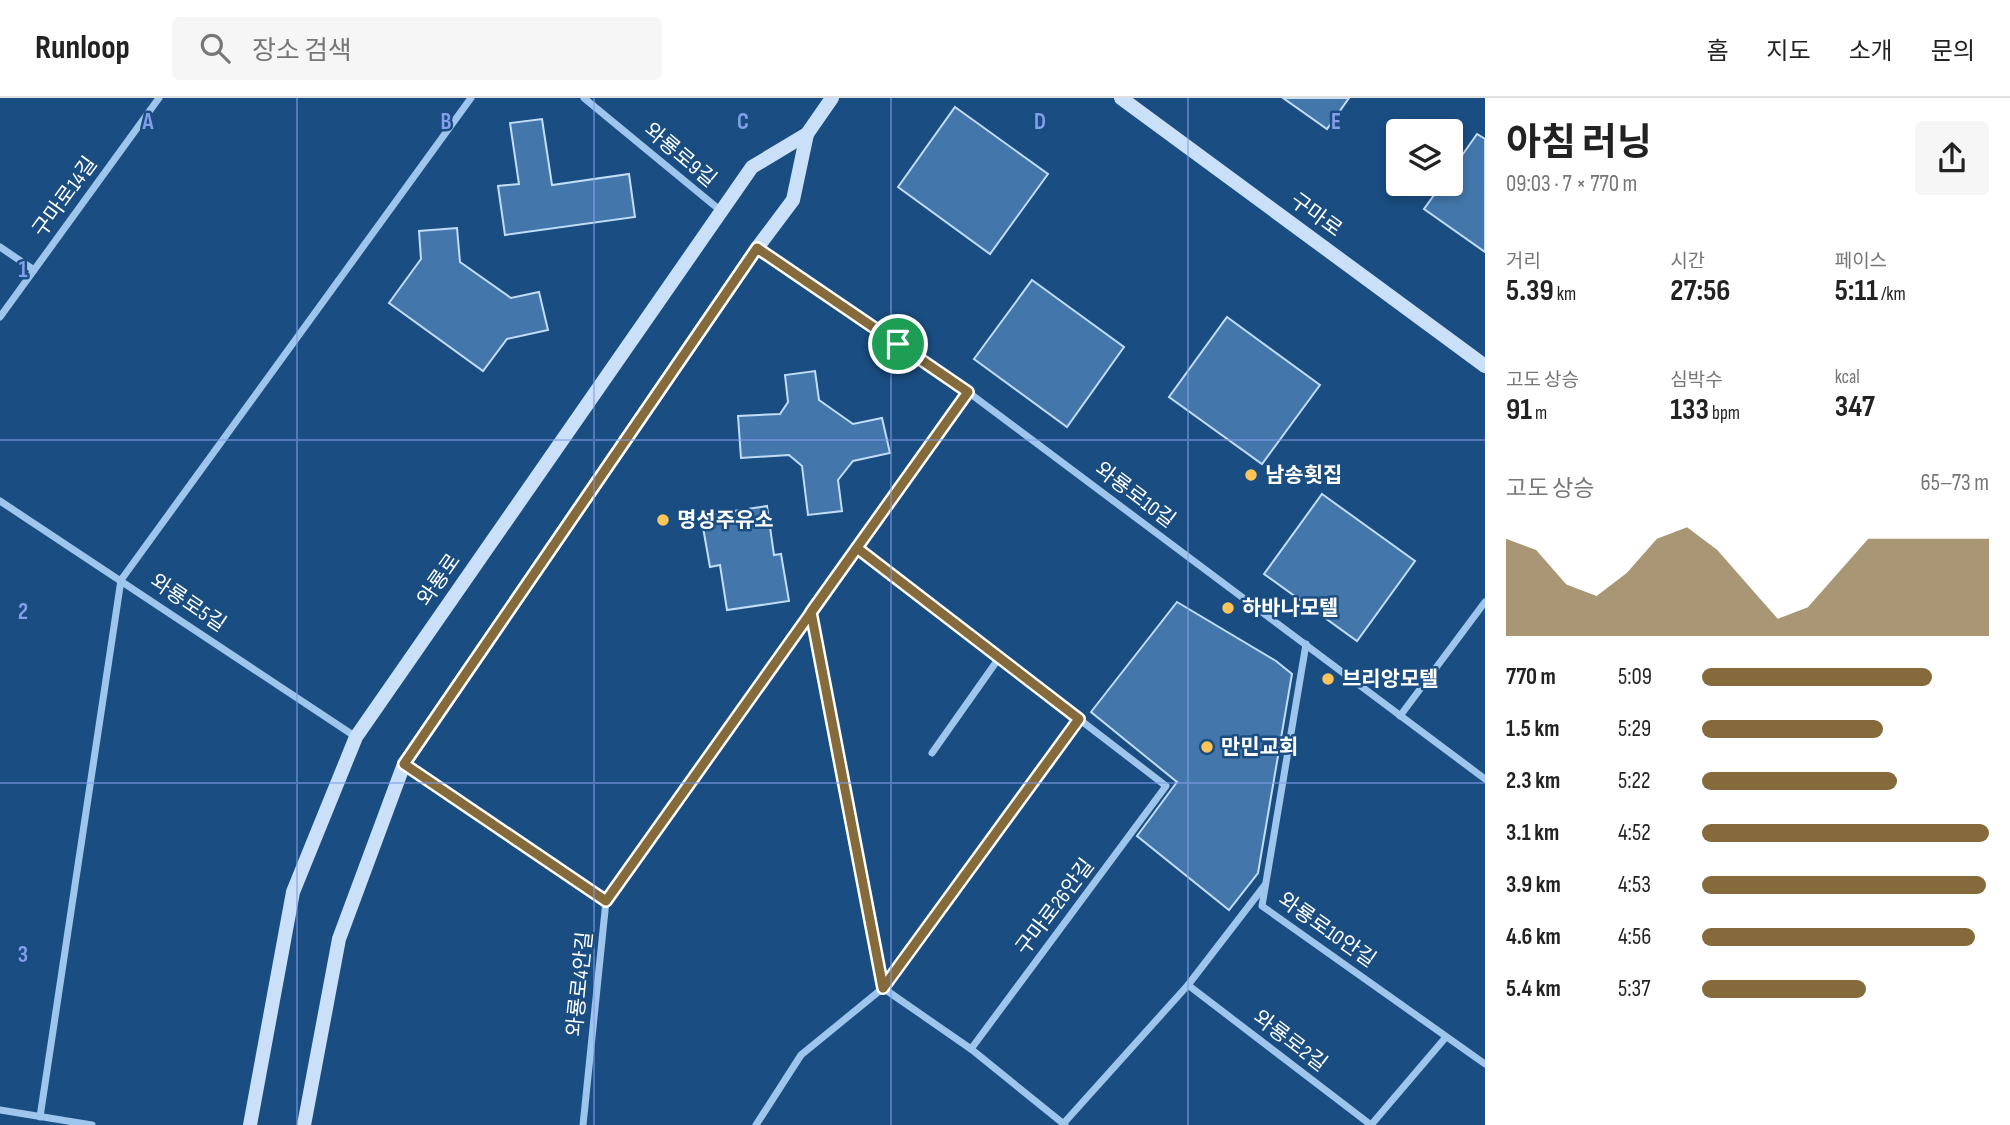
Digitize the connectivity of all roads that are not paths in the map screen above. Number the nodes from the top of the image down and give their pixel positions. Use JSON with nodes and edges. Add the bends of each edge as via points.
{"nodes":[{"id":1,"x":159,"y":98,"type":"edge"},
{"id":2,"x":471,"y":98,"type":"edge"},
{"id":3,"x":584,"y":98,"type":"edge"},
{"id":4,"x":832,"y":98,"type":"edge"},
{"id":5,"x":1121,"y":98,"type":"edge"},
{"id":6,"x":807,"y":134,"type":"junction"},
{"id":7,"x":721,"y":211,"type":"junction"},
{"id":8,"x":0,"y":247,"type":"edge"},
{"id":9,"x":757,"y":248,"type":"junction"},
{"id":10,"x":34,"y":270,"type":"junction"},
{"id":11,"x":0,"y":317,"type":"edge"},
{"id":12,"x":1485,"y":366,"type":"edge"},
{"id":13,"x":968,"y":392,"type":"junction"},
{"id":14,"x":0,"y":502,"type":"edge"},
{"id":15,"x":857,"y":548,"type":"junction"},
{"id":16,"x":121,"y":580,"type":"junction"},
{"id":17,"x":1485,"y":602,"type":"edge"},
{"id":18,"x":811,"y":612,"type":"junction"},
{"id":19,"x":1306,"y":644,"type":"junction"},
{"id":20,"x":999,"y":658,"type":"junction"},
{"id":21,"x":1400,"y":716,"type":"junction"},
{"id":22,"x":1079,"y":719,"type":"junction"},
{"id":23,"x":356,"y":737,"type":"junction"},
{"id":24,"x":932,"y":753,"type":"dead end"},
{"id":25,"x":404,"y":764,"type":"junction"},
{"id":26,"x":1485,"y":779,"type":"edge"},
{"id":27,"x":1265,"y":884,"type":"junction"},
{"id":28,"x":606,"y":901,"type":"junction"},
{"id":29,"x":1188,"y":985,"type":"junction"},
{"id":30,"x":883,"y":988,"type":"junction"},
{"id":31,"x":1446,"y":1037,"type":"junction"},
{"id":32,"x":971,"y":1049,"type":"junction"},
{"id":33,"x":1485,"y":1064,"type":"edge"},
{"id":34,"x":0,"y":1110,"type":"edge"},
{"id":35,"x":40,"y":1117,"type":"junction"},
{"id":36,"x":1064,"y":1124,"type":"edge"},
{"id":37,"x":92,"y":1125,"type":"edge"},
{"id":38,"x":250,"y":1125,"type":"edge"},
{"id":39,"x":304,"y":1125,"type":"edge"},
{"id":40,"x":583,"y":1125,"type":"edge"},
{"id":41,"x":756,"y":1125,"type":"edge"},
{"id":42,"x":1371,"y":1125,"type":"edge"}],
"edges":[{"from":1,"to":10,"type":"street","name":"구마로14길"},
{"from":2,"to":16,"type":"street"},
{"from":3,"to":7,"type":"street","name":"와룡로9길"},
{"from":4,"to":6,"type":"main road","name":"와룡로"},
{"from":5,"to":12,"type":"main road","name":"구마로"},
{"from":6,"to":7,"type":"main road","name":"와룡로","via":[[752,167]]},
{"from":6,"to":9,"type":"main road","name":"와룡로","via":[[793,200]]},
{"from":7,"to":23,"type":"main road","name":"와룡로"},
{"from":8,"to":10,"type":"street"},
{"from":9,"to":13,"type":"street","name":"와룡로10길"},
{"from":9,"to":25,"type":"main road","name":"와룡로"},
{"from":10,"to":11,"type":"street","name":"구마로14길"},
{"from":13,"to":15,"type":"street","name":"와룡로4안길"},
{"from":13,"to":19,"type":"street","name":"와룡로10길"},
{"from":14,"to":16,"type":"street","name":"와룡로5길"},
{"from":15,"to":18,"type":"street","name":"와룡로4안길"},
{"from":15,"to":20,"type":"street"},
{"from":16,"to":23,"type":"street","name":"와룡로5길"},
{"from":16,"to":35,"type":"street"},
{"from":17,"to":21,"type":"street"},
{"from":18,"to":28,"type":"street","name":"와룡로4안길"},
{"from":18,"to":30,"type":"street"},
{"from":19,"to":21,"type":"street","name":"와룡로10길"},
{"from":19,"to":27,"type":"street","name":"와룡로10안길"},
{"from":20,"to":22,"type":"street"},
{"from":20,"to":24,"type":"street"},
{"from":21,"to":26,"type":"street","name":"와룡로10길"},
{"from":22,"to":30,"type":"street"},
{"from":22,"to":32,"type":"street","name":"구마로26안길","via":[[1166,786]]},
{"from":23,"to":38,"type":"main road","name":"와룡로","via":[[293,892]]},
{"from":25,"to":28,"type":"street"},
{"from":25,"to":39,"type":"main road","name":"와룡로","via":[[339,939]]},
{"from":27,"to":29,"type":"street"},
{"from":27,"to":31,"type":"street","name":"와룡로10안길","via":[[1262,906]]},
{"from":28,"to":40,"type":"street","name":"와룡로4안길"},
{"from":29,"to":36,"type":"street"},
{"from":29,"to":42,"type":"street","name":"와룡로2길"},
{"from":30,"to":32,"type":"street"},
{"from":30,"to":41,"type":"street","via":[[802,1055]]},
{"from":31,"to":33,"type":"street","name":"와룡로10안길"},
{"from":31,"to":42,"type":"street","name":"와룡로2길"},
{"from":32,"to":36,"type":"street"},
{"from":34,"to":35,"type":"street"},
{"from":35,"to":37,"type":"street"}]}
